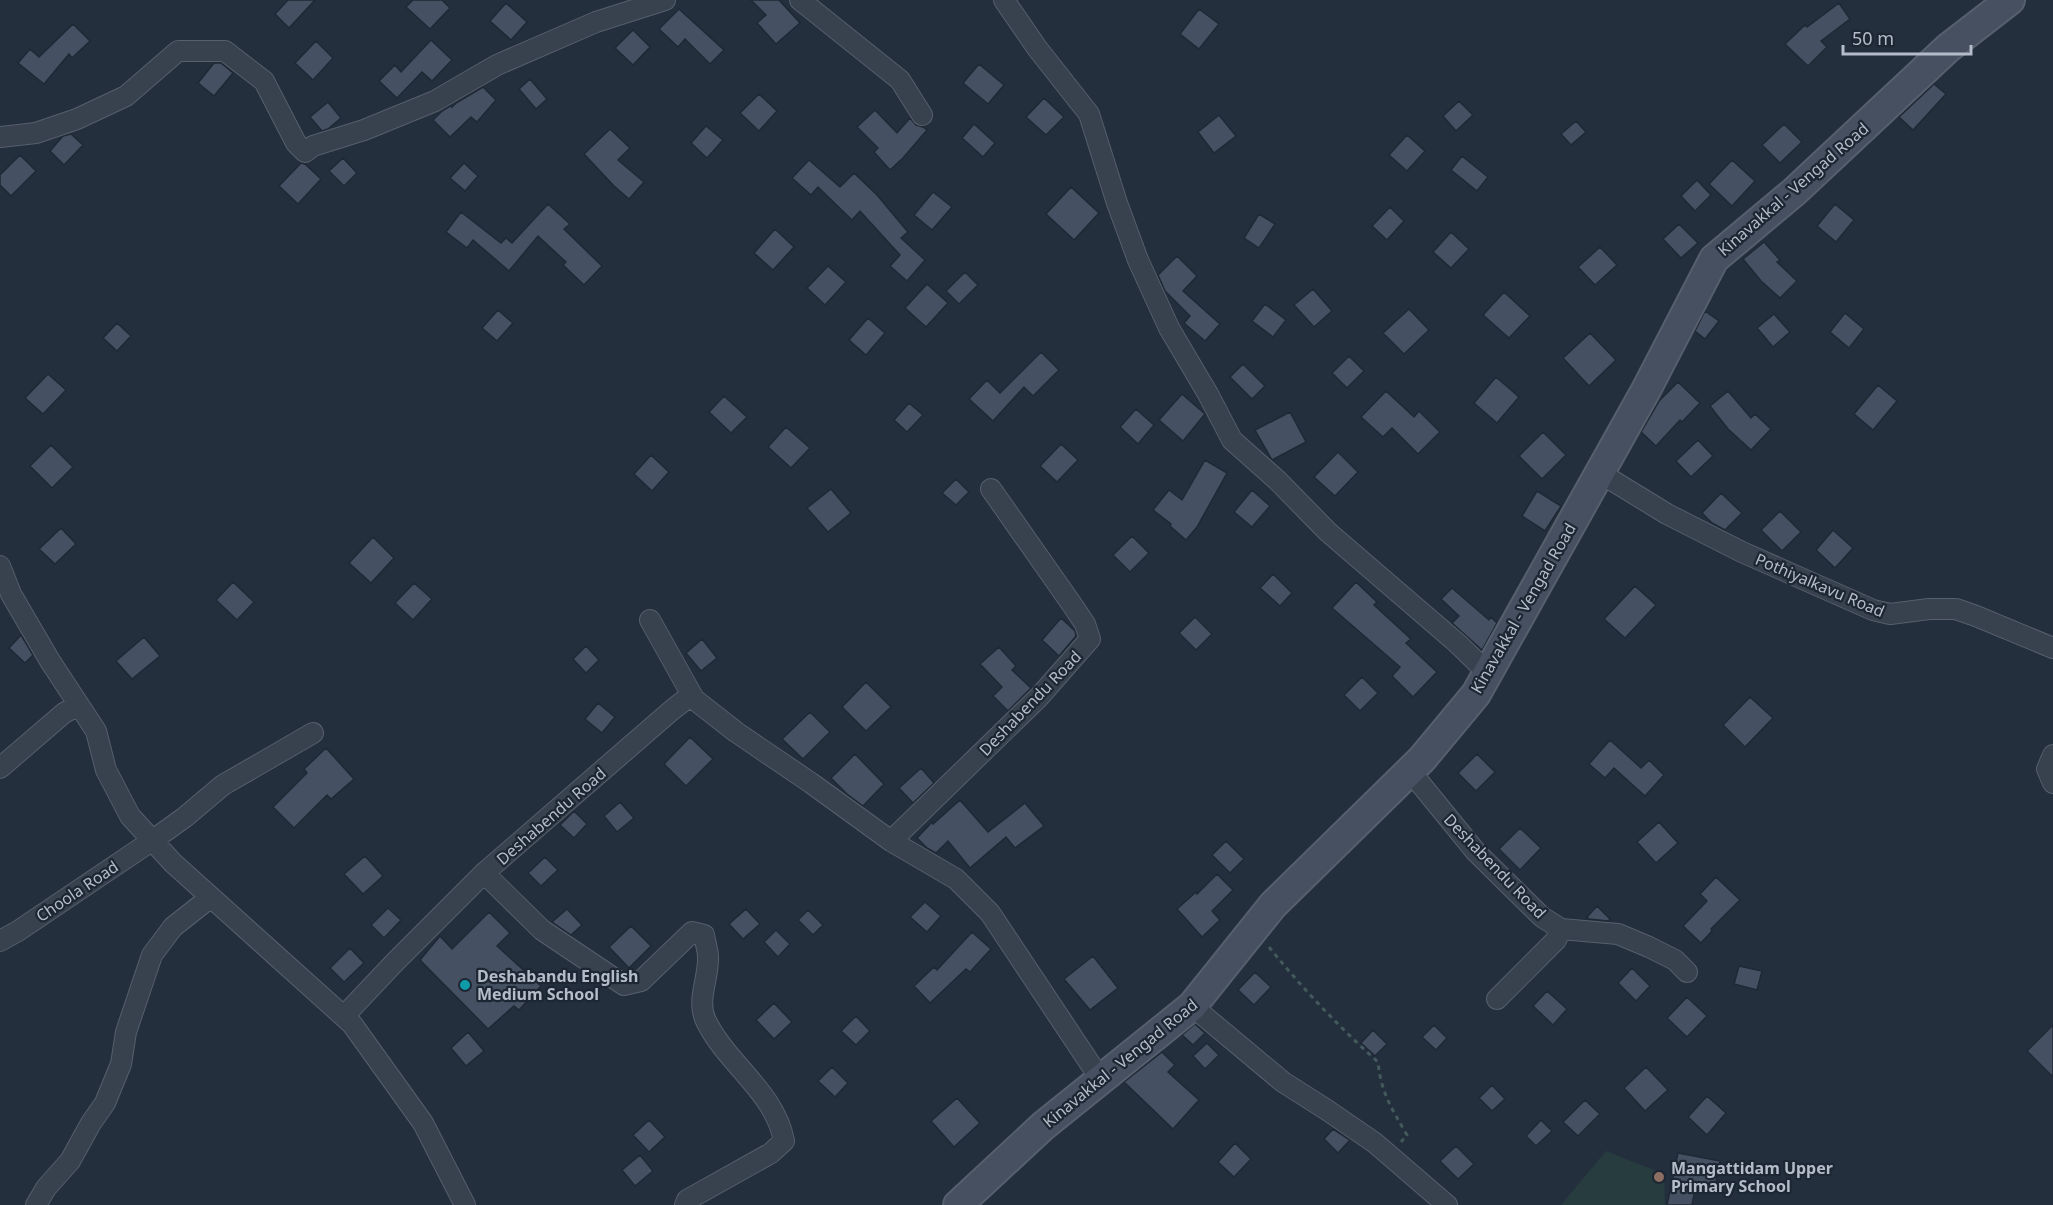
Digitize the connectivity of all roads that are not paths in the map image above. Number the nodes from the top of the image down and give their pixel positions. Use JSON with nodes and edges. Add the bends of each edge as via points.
{"nodes":[{"id":1,"x":665,"y":0,"type":"edge"},
{"id":2,"x":800,"y":0,"type":"edge"},
{"id":3,"x":1004,"y":0,"type":"edge"},
{"id":4,"x":2010,"y":0,"type":"edge"},
{"id":5,"x":922,"y":115,"type":"dead end"},
{"id":6,"x":0,"y":137,"type":"edge"},
{"id":7,"x":1600,"y":473,"type":"junction"},
{"id":8,"x":991,"y":489,"type":"dead end"},
{"id":9,"x":0,"y":566,"type":"edge"},
{"id":10,"x":650,"y":620,"type":"dead end"},
{"id":11,"x":2053,"y":648,"type":"edge"},
{"id":12,"x":1488,"y":673,"type":"junction"},
{"id":13,"x":693,"y":697,"type":"junction"},
{"id":14,"x":79,"y":705,"type":"junction"},
{"id":15,"x":313,"y":733,"type":"dead end"},
{"id":16,"x":2053,"y":755,"type":"edge"},
{"id":17,"x":0,"y":768,"type":"edge"},
{"id":18,"x":1410,"y":771,"type":"junction"},
{"id":19,"x":2053,"y":783,"type":"edge"},
{"id":20,"x":153,"y":840,"type":"junction"},
{"id":21,"x":891,"y":841,"type":"junction"},
{"id":22,"x":484,"y":873,"type":"junction"},
{"id":23,"x":211,"y":897,"type":"junction"},
{"id":24,"x":1561,"y":929,"type":"junction"},
{"id":25,"x":0,"y":941,"type":"edge"},
{"id":26,"x":1687,"y":972,"type":"dead end"},
{"id":27,"x":1497,"y":999,"type":"dead end"},
{"id":28,"x":1192,"y":1005,"type":"junction"},
{"id":29,"x":344,"y":1016,"type":"junction"},
{"id":30,"x":1101,"y":1080,"type":"junction"},
{"id":31,"x":36,"y":1205,"type":"edge"},
{"id":32,"x":465,"y":1205,"type":"edge"},
{"id":33,"x":685,"y":1205,"type":"edge"},
{"id":34,"x":958,"y":1205,"type":"edge"},
{"id":35,"x":1447,"y":1205,"type":"edge"}],
"edges":[{"from":1,"to":6,"type":"street","via":[[596,21],[497,66],[435,101],[305,152],[296,143],[264,81],[225,51],[178,51],[126,96],[36,133]]},
{"from":2,"to":5,"type":"street","via":[[900,80]]},
{"from":3,"to":12,"type":"street","via":[[1089,114],[1138,260],[1169,328],[1232,440],[1328,532]]},
{"from":4,"to":7,"type":"main road","name":"Kinavakkal - Vengad Road","via":[[1948,48],[1794,192],[1714,259]]},
{"from":7,"to":11,"type":"street","name":"Pothiyalkavu Road","via":[[1667,514],[1742,552],[1873,610],[1890,614],[1956,609]]},
{"from":7,"to":12,"type":"main road","name":"Kinavakkal - Vengad Road"},
{"from":8,"to":21,"type":"street","name":"Deshabendu Road","via":[[1085,624],[1090,639],[1039,697]]},
{"from":9,"to":14,"type":"street","via":[[11,594]]},
{"from":10,"to":13,"type":"street"},
{"from":12,"to":18,"type":"main road","name":"Kinavakkal - Vengad Road","via":[[1476,694]]},
{"from":13,"to":21,"type":"street","via":[[736,732]]},
{"from":13,"to":22,"type":"street","name":"Deshabendu Road","via":[[685,698]]},
{"from":14,"to":17,"type":"street","via":[[64,713]]},
{"from":14,"to":20,"type":"street","via":[[96,731],[106,770],[130,816]]},
{"from":15,"to":20,"type":"street","via":[[223,785]]},
{"from":16,"to":19,"type":"street","via":[[2047,769]]},
{"from":18,"to":24,"type":"street","name":"Deshabendu Road","via":[[1476,852],[1542,917]]},
{"from":18,"to":28,"type":"main road","name":"Kinavakkal - Vengad Road","via":[[1273,905]]},
{"from":20,"to":23,"type":"street"},
{"from":20,"to":25,"type":"street","name":"Choola Road"},
{"from":21,"to":30,"type":"street","via":[[956,879],[990,914]]},
{"from":22,"to":29,"type":"street"},
{"from":22,"to":33,"type":"street","name":"Deshabendu Road","via":[[542,930],[624,985],[641,981],[692,932],[704,934],[709,958],[702,991],[705,1019],[727,1053],[759,1090],[781,1126],[784,1141],[771,1153],[687,1200]]},
{"from":23,"to":29,"type":"street"},
{"from":23,"to":31,"type":"street","via":[[173,927],[152,955],[126,1032],[121,1064],[105,1103],[70,1161]]},
{"from":24,"to":26,"type":"street","name":"Deshabendu Road","via":[[1618,934],[1675,960]]},
{"from":24,"to":27,"type":"street","name":"Deshabendu Road","via":[[1556,940]]},
{"from":28,"to":30,"type":"main road","name":"Kinavakkal - Vengad Road"},
{"from":28,"to":35,"type":"street","via":[[1283,1082],[1328,1110]]},
{"from":29,"to":32,"type":"street","via":[[423,1123]]},
{"from":30,"to":34,"type":"main road","name":"Kinavakkal - Vengad Road","via":[[1043,1125]]}]}
